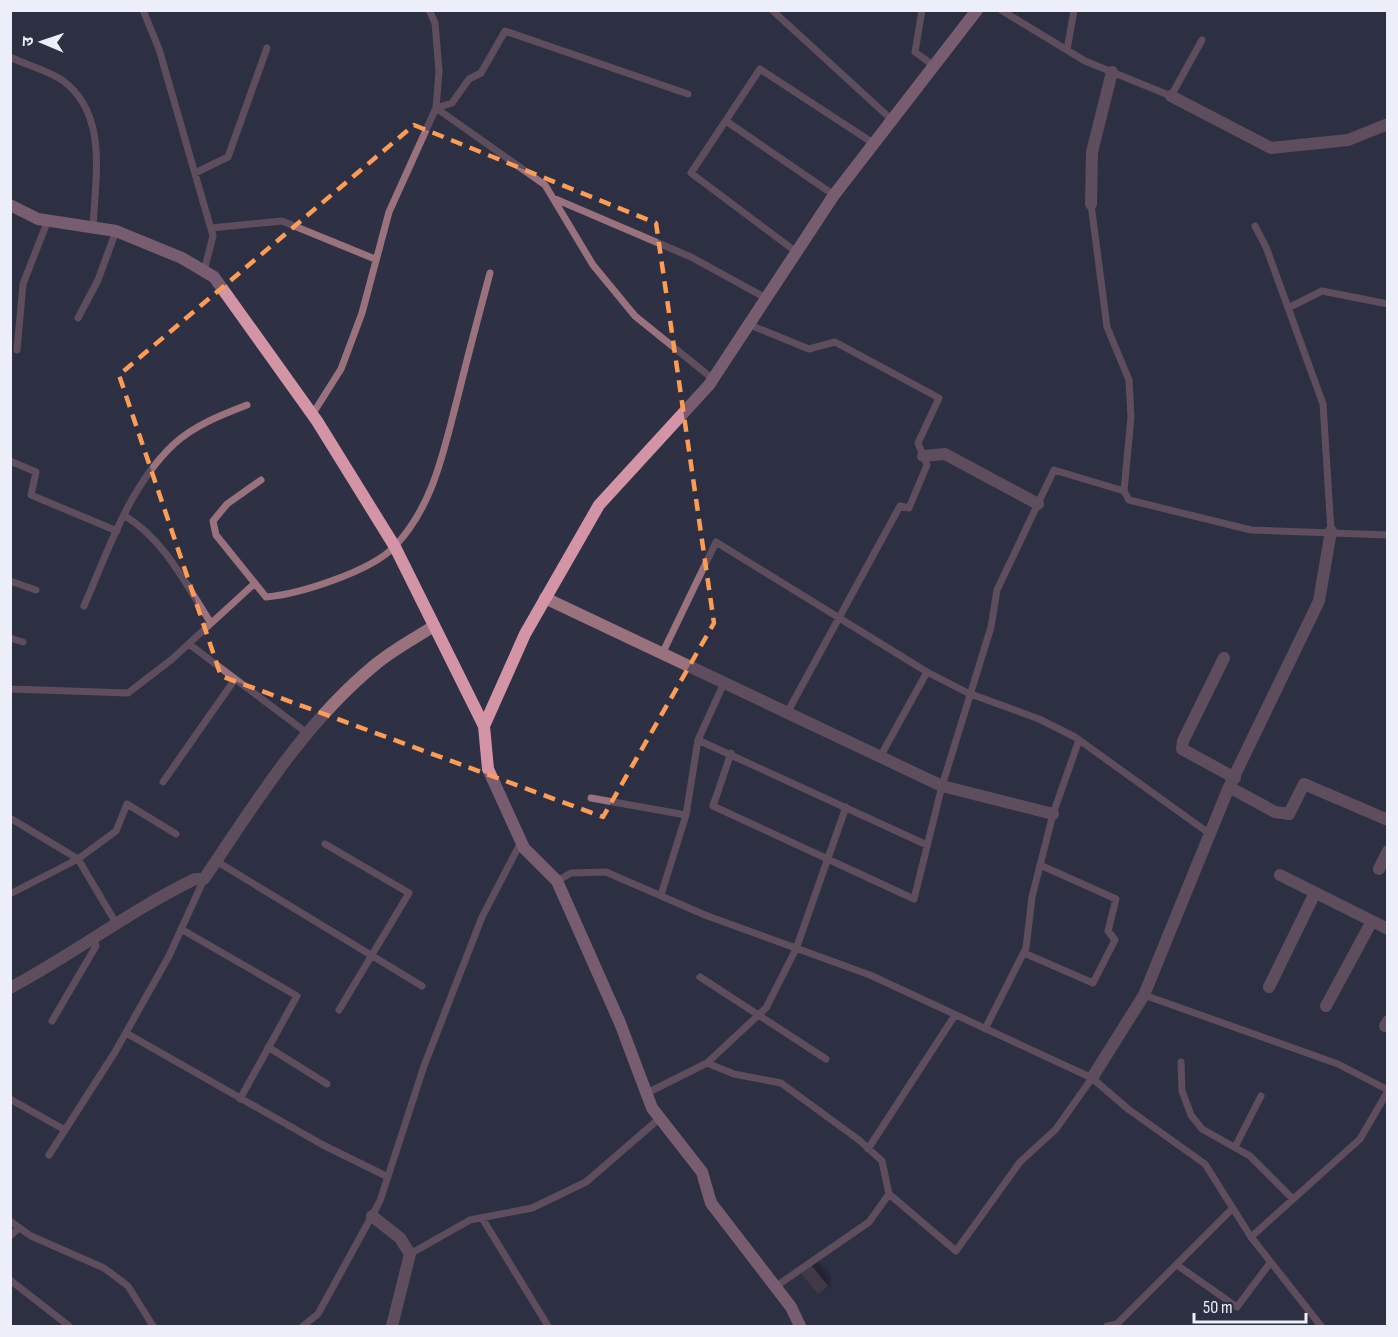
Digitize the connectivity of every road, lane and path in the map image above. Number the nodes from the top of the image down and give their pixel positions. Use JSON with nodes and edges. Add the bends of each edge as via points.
{"nodes":[{"id":1,"x":143,"y":10,"type":"edge"},
{"id":2,"x":429,"y":10,"type":"edge"},
{"id":3,"x":772,"y":10,"type":"edge"},
{"id":4,"x":922,"y":10,"type":"edge"},
{"id":5,"x":977,"y":10,"type":"edge"},
{"id":6,"x":1001,"y":10,"type":"edge"},
{"id":7,"x":1074,"y":10,"type":"edge"},
{"id":8,"x":1202,"y":40,"type":"dead end"},
{"id":9,"x":267,"y":48,"type":"dead end"},
{"id":10,"x":1068,"y":50,"type":"junction"},
{"id":11,"x":10,"y":57,"type":"edge"},
{"id":12,"x":934,"y":66,"type":"junction"},
{"id":13,"x":1112,"y":72,"type":"junction"},
{"id":14,"x":688,"y":94,"type":"dead end"},
{"id":15,"x":1171,"y":96,"type":"junction"},
{"id":16,"x":436,"y":108,"type":"junction"},
{"id":17,"x":892,"y":120,"type":"junction"},
{"id":18,"x":726,"y":121,"type":"junction"},
{"id":19,"x":1388,"y":124,"type":"edge"},
{"id":20,"x":873,"y":144,"type":"junction"},
{"id":21,"x":195,"y":173,"type":"junction"},
{"id":22,"x":834,"y":195,"type":"junction"},
{"id":23,"x":553,"y":198,"type":"junction"},
{"id":24,"x":1091,"y":204,"type":"joint"},
{"id":25,"x":10,"y":205,"type":"edge"},
{"id":26,"x":48,"y":220,"type":"junction"},
{"id":27,"x":1255,"y":226,"type":"dead end"},
{"id":28,"x":93,"y":228,"type":"junction"},
{"id":29,"x":211,"y":228,"type":"junction"},
{"id":30,"x":116,"y":231,"type":"junction"},
{"id":31,"x":795,"y":251,"type":"junction"},
{"id":32,"x":375,"y":259,"type":"junction"},
{"id":33,"x":204,"y":271,"type":"junction"},
{"id":34,"x":490,"y":273,"type":"dead end"},
{"id":35,"x":766,"y":298,"type":"junction"},
{"id":36,"x":1388,"y":304,"type":"edge"},
{"id":37,"x":1288,"y":308,"type":"junction"},
{"id":38,"x":78,"y":318,"type":"dead end"},
{"id":39,"x":750,"y":325,"type":"junction"},
{"id":40,"x":17,"y":350,"type":"dead end"},
{"id":41,"x":713,"y":379,"type":"junction"},
{"id":42,"x":247,"y":405,"type":"dead end"},
{"id":43,"x":312,"y":415,"type":"junction"},
{"id":44,"x":923,"y":456,"type":"junction"},
{"id":45,"x":10,"y":461,"type":"edge"},
{"id":46,"x":261,"y":480,"type":"dead end"},
{"id":47,"x":1124,"y":491,"type":"junction"},
{"id":48,"x":1038,"y":504,"type":"junction"},
{"id":49,"x":125,"y":516,"type":"junction"},
{"id":50,"x":117,"y":531,"type":"junction"},
{"id":51,"x":1331,"y":531,"type":"junction"},
{"id":52,"x":1388,"y":535,"type":"edge"},
{"id":53,"x":394,"y":547,"type":"junction"},
{"id":54,"x":10,"y":581,"type":"edge"},
{"id":55,"x":255,"y":583,"type":"junction"},
{"id":56,"x":36,"y":590,"type":"dead end"},
{"id":57,"x":545,"y":598,"type":"junction"},
{"id":58,"x":84,"y":606,"type":"dead end"},
{"id":59,"x":839,"y":616,"type":"junction"},
{"id":60,"x":211,"y":623,"type":"junction"},
{"id":61,"x":434,"y":626,"type":"junction"},
{"id":62,"x":10,"y":638,"type":"edge"},
{"id":63,"x":23,"y":642,"type":"dead end"},
{"id":64,"x":189,"y":644,"type":"junction"},
{"id":65,"x":662,"y":654,"type":"junction"},
{"id":66,"x":1224,"y":658,"type":"dead end"},
{"id":67,"x":927,"y":672,"type":"junction"},
{"id":68,"x":235,"y":679,"type":"junction"},
{"id":69,"x":724,"y":683,"type":"junction"},
{"id":70,"x":10,"y":689,"type":"edge"},
{"id":71,"x":968,"y":693,"type":"junction"},
{"id":72,"x":788,"y":714,"type":"junction"},
{"id":73,"x":484,"y":726,"type":"junction"},
{"id":74,"x":307,"y":733,"type":"junction"},
{"id":75,"x":698,"y":740,"type":"junction"},
{"id":76,"x":1079,"y":740,"type":"junction"},
{"id":77,"x":731,"y":753,"type":"junction"},
{"id":78,"x":880,"y":757,"type":"junction"},
{"id":79,"x":163,"y":782,"type":"dead end"},
{"id":80,"x":1232,"y":782,"type":"junction"},
{"id":81,"x":942,"y":786,"type":"junction"},
{"id":82,"x":591,"y":798,"type":"dead end"},
{"id":83,"x":846,"y":807,"type":"junction"},
{"id":84,"x":1053,"y":813,"type":"junction"},
{"id":85,"x":686,"y":816,"type":"junction"},
{"id":86,"x":10,"y":818,"type":"edge"},
{"id":87,"x":1388,"y":820,"type":"edge"},
{"id":88,"x":176,"y":834,"type":"dead end"},
{"id":89,"x":1210,"y":834,"type":"junction"},
{"id":90,"x":521,"y":842,"type":"junction"},
{"id":91,"x":326,"y":844,"type":"dead end"},
{"id":92,"x":927,"y":845,"type":"junction"},
{"id":93,"x":1388,"y":851,"type":"edge"},
{"id":94,"x":78,"y":859,"type":"junction"},
{"id":95,"x":828,"y":859,"type":"junction"},
{"id":96,"x":216,"y":861,"type":"junction"},
{"id":97,"x":1040,"y":865,"type":"junction"},
{"id":98,"x":1379,"y":869,"type":"dead end"},
{"id":99,"x":1280,"y":875,"type":"dead end"},
{"id":100,"x":204,"y":879,"type":"junction"},
{"id":101,"x":557,"y":881,"type":"junction"},
{"id":102,"x":12,"y":891,"type":"edge"},
{"id":103,"x":1315,"y":893,"type":"junction"},
{"id":104,"x":662,"y":895,"type":"junction"},
{"id":105,"x":1372,"y":921,"type":"junction"},
{"id":106,"x":116,"y":923,"type":"junction"},
{"id":107,"x":181,"y":929,"type":"junction"},
{"id":108,"x":1388,"y":929,"type":"edge"},
{"id":109,"x":93,"y":938,"type":"junction"},
{"id":110,"x":796,"y":949,"type":"junction"},
{"id":111,"x":1024,"y":953,"type":"junction"},
{"id":112,"x":372,"y":955,"type":"junction"},
{"id":113,"x":700,"y":977,"type":"dead end"},
{"id":114,"x":422,"y":986,"type":"dead end"},
{"id":115,"x":1269,"y":987,"type":"dead end"},
{"id":116,"x":10,"y":988,"type":"edge"},
{"id":117,"x":1144,"y":995,"type":"junction"},
{"id":118,"x":1326,"y":1006,"type":"dead end"},
{"id":119,"x":339,"y":1010,"type":"dead end"},
{"id":120,"x":759,"y":1015,"type":"junction"},
{"id":121,"x":955,"y":1015,"type":"junction"},
{"id":122,"x":52,"y":1021,"type":"dead end"},
{"id":123,"x":985,"y":1029,"type":"junction"},
{"id":124,"x":126,"y":1033,"type":"junction"},
{"id":125,"x":268,"y":1047,"type":"junction"},
{"id":126,"x":826,"y":1059,"type":"dead end"},
{"id":127,"x":1181,"y":1062,"type":"dead end"},
{"id":128,"x":707,"y":1063,"type":"junction"},
{"id":129,"x":1092,"y":1078,"type":"junction"},
{"id":130,"x":327,"y":1084,"type":"dead end"},
{"id":131,"x":1388,"y":1090,"type":"edge"},
{"id":132,"x":647,"y":1093,"type":"junction"},
{"id":133,"x":1261,"y":1096,"type":"dead end"},
{"id":134,"x":10,"y":1099,"type":"edge"},
{"id":135,"x":240,"y":1100,"type":"junction"},
{"id":136,"x":660,"y":1118,"type":"junction"},
{"id":137,"x":65,"y":1130,"type":"junction"},
{"id":138,"x":1235,"y":1147,"type":"junction"},
{"id":139,"x":868,"y":1149,"type":"junction"},
{"id":140,"x":49,"y":1155,"type":"dead end"},
{"id":141,"x":388,"y":1177,"type":"junction"},
{"id":142,"x":889,"y":1194,"type":"junction"},
{"id":143,"x":1293,"y":1199,"type":"junction"},
{"id":144,"x":1232,"y":1209,"type":"junction"},
{"id":145,"x":372,"y":1216,"type":"junction"},
{"id":146,"x":482,"y":1218,"type":"junction"},
{"id":147,"x":10,"y":1221,"type":"edge"},
{"id":148,"x":20,"y":1228,"type":"junction"},
{"id":149,"x":10,"y":1236,"type":"edge"},
{"id":150,"x":1251,"y":1237,"type":"junction"},
{"id":151,"x":410,"y":1254,"type":"junction"},
{"id":152,"x":1270,"y":1263,"type":"junction"},
{"id":153,"x":1177,"y":1265,"type":"junction"},
{"id":154,"x":10,"y":1280,"type":"edge"},
{"id":155,"x":775,"y":1287,"type":"junction"},
{"id":156,"x":69,"y":1326,"type":"edge"},
{"id":157,"x":153,"y":1326,"type":"edge"},
{"id":158,"x":303,"y":1326,"type":"edge"},
{"id":159,"x":392,"y":1326,"type":"edge"},
{"id":160,"x":548,"y":1326,"type":"edge"},
{"id":161,"x":800,"y":1326,"type":"edge"},
{"id":162,"x":1107,"y":1326,"type":"edge"},
{"id":163,"x":1321,"y":1326,"type":"edge"}],
"edges":[{"from":1,"to":21,"type":"lane","via":[[159,49]]},
{"from":2,"to":16,"type":"lane","via":[[435,23],[439,71]]},
{"from":3,"to":17,"type":"lane"},
{"from":4,"to":12,"type":"lane","via":[[915,51]]},
{"from":5,"to":12,"type":"street"},
{"from":6,"to":10,"type":"lane"},
{"from":7,"to":10,"type":"lane"},
{"from":8,"to":15,"type":"lane"},
{"from":9,"to":21,"type":"lane","via":[[228,157]]},
{"from":10,"to":13,"type":"lane"},
{"from":11,"to":28,"type":"lane","via":[[62,80],[85,105],[96,135]]},
{"from":12,"to":17,"type":"street"},
{"from":13,"to":15,"type":"lane"},
{"from":13,"to":24,"type":"street","via":[[1092,152]]},
{"from":14,"to":16,"type":"lane","via":[[504,31],[481,73],[469,79],[452,103]]},
{"from":15,"to":19,"type":"street","via":[[1271,148],[1348,140]]},
{"from":16,"to":23,"type":"lane","via":[[545,185]]},
{"from":16,"to":32,"type":"lane","via":[[389,212]]},
{"from":17,"to":20,"type":"street"},
{"from":18,"to":20,"type":"lane","via":[[760,69]]},
{"from":18,"to":22,"type":"lane"},
{"from":18,"to":31,"type":"lane","via":[[691,173]]},
{"from":20,"to":22,"type":"street"},
{"from":21,"to":29,"type":"lane"},
{"from":22,"to":31,"type":"street"},
{"from":23,"to":35,"type":"lane","via":[[691,257]]},
{"from":23,"to":41,"type":"lane","via":[[593,265],[635,316]]},
{"from":24,"to":47,"type":"lane","via":[[1107,327],[1130,380]]},
{"from":25,"to":26,"type":"street"},
{"from":26,"to":28,"type":"street"},
{"from":26,"to":40,"type":"lane","via":[[23,284]]},
{"from":27,"to":37,"type":"lane"},
{"from":28,"to":30,"type":"street"},
{"from":29,"to":32,"type":"lane","via":[[282,221]]},
{"from":29,"to":33,"type":"lane","via":[[213,236]]},
{"from":30,"to":33,"type":"street"},
{"from":30,"to":38,"type":"lane","via":[[98,280]]},
{"from":31,"to":35,"type":"street"},
{"from":32,"to":43,"type":"lane","via":[[362,313],[340,369]]},
{"from":33,"to":43,"type":"street","via":[[214,277]]},
{"from":34,"to":53,"type":"lane","via":[[439,466],[420,514]]},
{"from":35,"to":39,"type":"street"},
{"from":36,"to":37,"type":"lane","via":[[1322,291]]},
{"from":37,"to":51,"type":"lane","via":[[1323,404]]},
{"from":39,"to":41,"type":"street"},
{"from":39,"to":44,"type":"lane","via":[[809,349],[835,342],[939,398],[918,443]]},
{"from":41,"to":57,"type":"street","via":[[599,505]]},
{"from":42,"to":49,"type":"lane","via":[[210,420],[174,444],[144,480]]},
{"from":43,"to":53,"type":"street"},
{"from":44,"to":48,"type":"street","via":[[945,454]]},
{"from":44,"to":59,"type":"lane","via":[[927,465],[909,508],[900,506]]},
{"from":45,"to":50,"type":"lane","via":[[36,472],[31,495]]},
{"from":46,"to":55,"type":"lane","via":[[227,504],[213,521],[216,535]]},
{"from":47,"to":48,"type":"lane","via":[[1054,470]]},
{"from":47,"to":51,"type":"lane","via":[[1129,500],[1251,530]]},
{"from":48,"to":71,"type":"lane","via":[[997,590],[991,627]]},
{"from":49,"to":50,"type":"lane"},
{"from":49,"to":60,"type":"lane","via":[[144,528],[160,546]]},
{"from":50,"to":58,"type":"lane"},
{"from":51,"to":52,"type":"lane"},
{"from":51,"to":80,"type":"street","via":[[1319,601]]},
{"from":53,"to":55,"type":"lane","via":[[376,561],[288,595],[266,597]]},
{"from":53,"to":61,"type":"street"},
{"from":54,"to":56,"type":"lane"},
{"from":55,"to":60,"type":"lane"},
{"from":57,"to":65,"type":"street"},
{"from":57,"to":73,"type":"street"},
{"from":59,"to":65,"type":"lane","via":[[716,542]]},
{"from":59,"to":67,"type":"lane"},
{"from":59,"to":72,"type":"lane"},
{"from":60,"to":64,"type":"lane"},
{"from":61,"to":73,"type":"street"},
{"from":61,"to":74,"type":"street","via":[[378,662]]},
{"from":62,"to":63,"type":"lane"},
{"from":64,"to":68,"type":"lane"},
{"from":64,"to":70,"type":"lane","via":[[128,693]]},
{"from":65,"to":69,"type":"street"},
{"from":66,"to":80,"type":"street","via":[[1182,749]]},
{"from":67,"to":71,"type":"lane"},
{"from":67,"to":78,"type":"lane"},
{"from":68,"to":74,"type":"lane"},
{"from":68,"to":79,"type":"lane"},
{"from":69,"to":72,"type":"street"},
{"from":69,"to":75,"type":"lane"},
{"from":71,"to":76,"type":"lane","via":[[1039,719]]},
{"from":71,"to":81,"type":"lane"},
{"from":72,"to":78,"type":"street"},
{"from":73,"to":90,"type":"street","via":[[489,769]]},
{"from":74,"to":96,"type":"street","via":[[284,760]]},
{"from":75,"to":77,"type":"lane"},
{"from":75,"to":85,"type":"lane"},
{"from":76,"to":84,"type":"lane"},
{"from":76,"to":89,"type":"lane"},
{"from":77,"to":83,"type":"lane"},
{"from":77,"to":95,"type":"lane","via":[[712,806]]},
{"from":78,"to":81,"type":"street"},
{"from":80,"to":87,"type":"street","via":[[1275,812],[1289,814],[1304,784]]},
{"from":80,"to":89,"type":"street"},
{"from":81,"to":84,"type":"street"},
{"from":81,"to":92,"type":"lane"},
{"from":82,"to":85,"type":"lane"},
{"from":83,"to":92,"type":"lane"},
{"from":83,"to":95,"type":"lane"},
{"from":84,"to":97,"type":"lane"},
{"from":85,"to":104,"type":"lane"},
{"from":86,"to":94,"type":"lane"},
{"from":88,"to":94,"type":"lane","via":[[127,804],[116,831]]},
{"from":89,"to":117,"type":"street"},
{"from":90,"to":101,"type":"street"},
{"from":90,"to":141,"type":"lane","via":[[482,917],[424,1066]]},
{"from":91,"to":112,"type":"lane","via":[[409,893]]},
{"from":92,"to":95,"type":"lane","via":[[914,899]]},
{"from":93,"to":98,"type":"street"},
{"from":94,"to":102,"type":"lane"},
{"from":94,"to":106,"type":"lane"},
{"from":95,"to":110,"type":"lane"},
{"from":96,"to":100,"type":"street"},
{"from":96,"to":112,"type":"lane"},
{"from":97,"to":111,"type":"lane"},
{"from":97,"to":111,"type":"lane","via":[[1116,899],[1108,932],[1115,940],[1093,983]]},
{"from":99,"to":103,"type":"street"},
{"from":100,"to":106,"type":"street","via":[[195,879],[148,902]]},
{"from":100,"to":107,"type":"lane"},
{"from":101,"to":104,"type":"lane","via":[[571,873],[606,872]]},
{"from":101,"to":132,"type":"street"},
{"from":103,"to":105,"type":"street"},
{"from":103,"to":115,"type":"street"},
{"from":104,"to":110,"type":"lane"},
{"from":105,"to":108,"type":"street"},
{"from":105,"to":118,"type":"street"},
{"from":106,"to":109,"type":"street"},
{"from":107,"to":124,"type":"lane"},
{"from":107,"to":125,"type":"lane","via":[[297,996]]},
{"from":109,"to":116,"type":"street"},
{"from":109,"to":122,"type":"lane","via":[[96,946]]},
{"from":110,"to":120,"type":"lane"},
{"from":110,"to":121,"type":"lane","via":[[870,975]]},
{"from":111,"to":123,"type":"lane"},
{"from":112,"to":114,"type":"lane"},
{"from":112,"to":119,"type":"lane"},
{"from":113,"to":120,"type":"lane"},
{"from":117,"to":129,"type":"street"},
{"from":117,"to":131,"type":"lane","via":[[1338,1064]]},
{"from":120,"to":126,"type":"lane"},
{"from":120,"to":128,"type":"lane"},
{"from":121,"to":123,"type":"lane"},
{"from":121,"to":139,"type":"lane"},
{"from":123,"to":129,"type":"lane"},
{"from":124,"to":135,"type":"lane"},
{"from":124,"to":137,"type":"lane"},
{"from":125,"to":130,"type":"lane"},
{"from":125,"to":135,"type":"lane"},
{"from":127,"to":138,"type":"lane","via":[[1182,1091],[1191,1115],[1202,1129]]},
{"from":128,"to":132,"type":"lane"},
{"from":128,"to":139,"type":"lane","via":[[734,1074],[781,1083]]},
{"from":129,"to":142,"type":"lane","via":[[1056,1129],[1020,1162],[956,1251]]},
{"from":129,"to":144,"type":"lane","via":[[1205,1164]]},
{"from":131,"to":143,"type":"lane","via":[[1359,1139]]},
{"from":132,"to":136,"type":"street"},
{"from":133,"to":138,"type":"lane"},
{"from":134,"to":137,"type":"lane"},
{"from":135,"to":141,"type":"lane"},
{"from":136,"to":146,"type":"lane","via":[[586,1182],[532,1208]]},
{"from":136,"to":155,"type":"street","via":[[702,1172],[711,1203]]},
{"from":137,"to":140,"type":"lane"},
{"from":138,"to":143,"type":"lane","via":[[1250,1156]]},
{"from":139,"to":142,"type":"lane","via":[[882,1161]]},
{"from":141,"to":145,"type":"lane"},
{"from":142,"to":155,"type":"lane","via":[[869,1222]]},
{"from":143,"to":150,"type":"lane"},
{"from":144,"to":150,"type":"lane"},
{"from":144,"to":153,"type":"lane"},
{"from":145,"to":151,"type":"street","via":[[400,1238]]},
{"from":145,"to":158,"type":"lane","via":[[318,1314]]},
{"from":146,"to":151,"type":"lane","via":[[470,1220]]},
{"from":146,"to":160,"type":"lane"},
{"from":147,"to":148,"type":"lane"},
{"from":148,"to":149,"type":"lane"},
{"from":148,"to":157,"type":"lane","via":[[104,1268],[128,1286]]},
{"from":150,"to":152,"type":"lane"},
{"from":151,"to":159,"type":"street"},
{"from":152,"to":153,"type":"lane","via":[[1237,1307]]},
{"from":152,"to":163,"type":"lane"},
{"from":153,"to":162,"type":"lane","via":[[1117,1324]]},
{"from":154,"to":156,"type":"lane"},
{"from":155,"to":161,"type":"street"}]}
